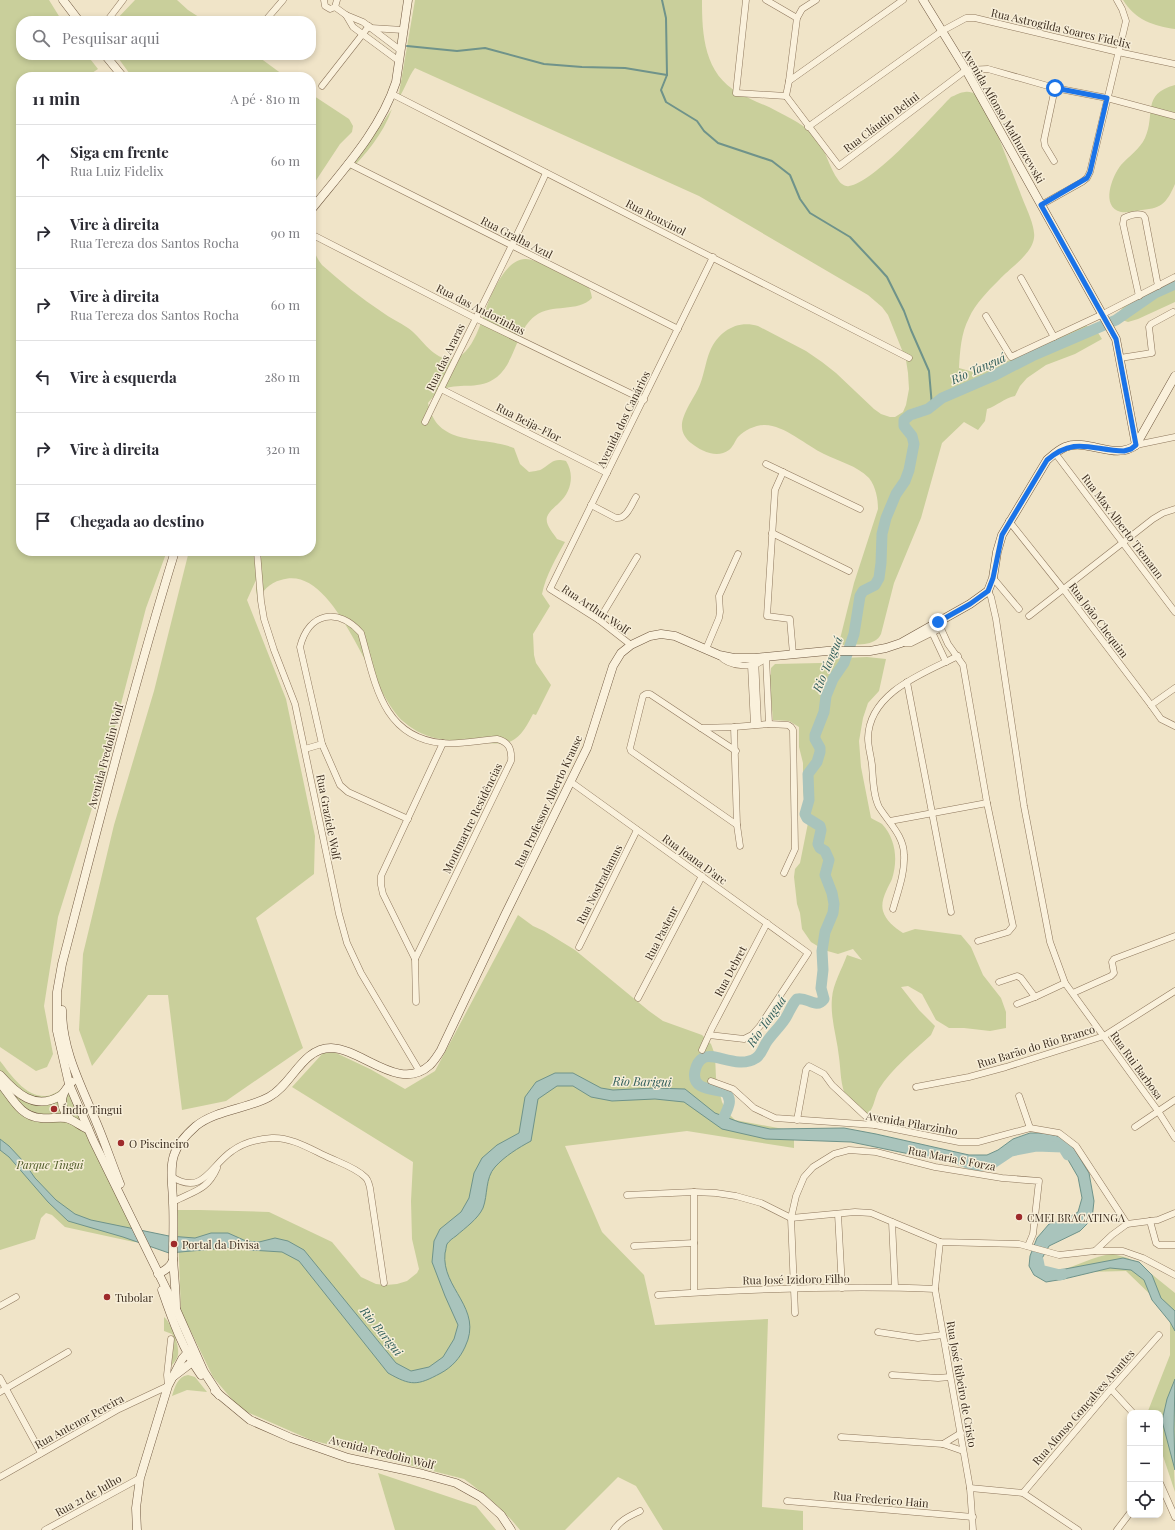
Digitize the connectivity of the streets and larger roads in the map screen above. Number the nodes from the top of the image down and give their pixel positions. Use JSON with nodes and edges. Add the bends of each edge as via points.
{"nodes":[{"id":1,"x":63,"y":0,"type":"edge"},
{"id":2,"x":124,"y":0,"type":"edge"},
{"id":3,"x":283,"y":0,"type":"edge"},
{"id":4,"x":324,"y":0,"type":"edge"},
{"id":5,"x":337,"y":0,"type":"edge"},
{"id":6,"x":408,"y":0,"type":"edge"},
{"id":7,"x":746,"y":0,"type":"edge"},
{"id":8,"x":766,"y":0,"type":"edge"},
{"id":9,"x":816,"y":0,"type":"edge"},
{"id":10,"x":903,"y":0,"type":"edge"},
{"id":11,"x":923,"y":0,"type":"edge"},
{"id":12,"x":1117,"y":0,"type":"edge"},
{"id":13,"x":336,"y":7,"type":"junction"},
{"id":14,"x":346,"y":15,"type":"junction"},
{"id":15,"x":75,"y":16,"type":"edge"},
{"id":16,"x":111,"y":16,"type":"edge"},
{"id":17,"x":270,"y":16,"type":"edge"},
{"id":18,"x":797,"y":18,"type":"junction"},
{"id":19,"x":370,"y":27,"type":"junction"},
{"id":20,"x":403,"y":30,"type":"junction"},
{"id":21,"x":942,"y":31,"type":"junction"},
{"id":22,"x":362,"y":35,"type":"junction"},
{"id":23,"x":400,"y":50,"type":"junction"},
{"id":24,"x":1118,"y":52,"type":"junction"},
{"id":25,"x":109,"y":60,"type":"edge"},
{"id":26,"x":399,"y":61,"type":"junction"},
{"id":27,"x":1175,"y":64,"type":"edge"},
{"id":28,"x":966,"y":70,"type":"junction"},
{"id":29,"x":118,"y":72,"type":"edge"},
{"id":30,"x":789,"y":81,"type":"junction"},
{"id":31,"x":322,"y":86,"type":"dead end"},
{"id":32,"x":1055,"y":88,"type":"junction"},
{"id":33,"x":392,"y":94,"type":"junction"},
{"id":34,"x":786,"y":96,"type":"junction"},
{"id":35,"x":1107,"y":98,"type":"junction"},
{"id":36,"x":1175,"y":116,"type":"edge"},
{"id":37,"x":808,"y":127,"type":"junction"},
{"id":38,"x":1054,"y":161,"type":"dead end"},
{"id":39,"x":348,"y":163,"type":"junction"},
{"id":40,"x":546,"y":172,"type":"junction"},
{"id":41,"x":316,"y":204,"type":"edge"},
{"id":42,"x":1041,"y":205,"type":"junction"},
{"id":43,"x":316,"y":237,"type":"edge"},
{"id":44,"x":513,"y":246,"type":"junction"},
{"id":45,"x":713,"y":257,"type":"junction"},
{"id":46,"x":1175,"y":277,"type":"edge"},
{"id":47,"x":1020,"y":278,"type":"dead end"},
{"id":48,"x":1158,"y":286,"type":"junction"},
{"id":49,"x":1139,"y":296,"type":"junction"},
{"id":50,"x":1172,"y":312,"type":"dead end"},
{"id":51,"x":1103,"y":314,"type":"junction"},
{"id":52,"x":986,"y":316,"type":"dead end"},
{"id":53,"x":475,"y":318,"type":"junction"},
{"id":54,"x":678,"y":329,"type":"junction"},
{"id":55,"x":1054,"y":337,"type":"junction"},
{"id":56,"x":909,"y":358,"type":"dead end"},
{"id":57,"x":1120,"y":358,"type":"junction"},
{"id":58,"x":1175,"y":376,"type":"edge"},
{"id":59,"x":441,"y":389,"type":"junction"},
{"id":60,"x":644,"y":400,"type":"junction"},
{"id":61,"x":425,"y":422,"type":"dead end"},
{"id":62,"x":1175,"y":437,"type":"edge"},
{"id":63,"x":1136,"y":445,"type":"junction"},
{"id":64,"x":1055,"y":453,"type":"junction"},
{"id":65,"x":766,"y":464,"type":"dead end"},
{"id":66,"x":783,"y":472,"type":"junction"},
{"id":67,"x":607,"y":473,"type":"junction"},
{"id":68,"x":636,"y":497,"type":"dead end"},
{"id":69,"x":591,"y":505,"type":"junction"},
{"id":70,"x":860,"y":509,"type":"dead end"},
{"id":71,"x":1175,"y":509,"type":"edge"},
{"id":72,"x":1009,"y":521,"type":"junction"},
{"id":73,"x":772,"y":534,"type":"junction"},
{"id":74,"x":1123,"y":542,"type":"junction"},
{"id":75,"x":738,"y":554,"type":"dead end"},
{"id":76,"x":173,"y":556,"type":"edge"},
{"id":77,"x":257,"y":556,"type":"edge"},
{"id":78,"x":637,"y":557,"type":"dead end"},
{"id":79,"x":849,"y":571,"type":"dead end"},
{"id":80,"x":993,"y":578,"type":"junction"},
{"id":81,"x":550,"y":589,"type":"joint"},
{"id":82,"x":1064,"y":590,"type":"junction"},
{"id":83,"x":988,"y":591,"type":"junction"},
{"id":84,"x":1019,"y":609,"type":"dead end"},
{"id":85,"x":1174,"y":610,"type":"edge"},
{"id":86,"x":1029,"y":616,"type":"dead end"},
{"id":87,"x":599,"y":620,"type":"junction"},
{"id":88,"x":940,"y":625,"type":"junction"},
{"id":89,"x":931,"y":630,"type":"junction"},
{"id":90,"x":631,"y":645,"type":"junction"},
{"id":91,"x":706,"y":649,"type":"junction"},
{"id":92,"x":793,"y":654,"type":"junction"},
{"id":93,"x":958,"y":656,"type":"junction"},
{"id":94,"x":766,"y":657,"type":"junction"},
{"id":95,"x":754,"y":662,"type":"junction"},
{"id":96,"x":946,"y":662,"type":"junction"},
{"id":97,"x":907,"y":682,"type":"junction"},
{"id":98,"x":1175,"y":688,"type":"edge"},
{"id":99,"x":1150,"y":705,"type":"junction"},
{"id":100,"x":756,"y":724,"type":"junction"},
{"id":101,"x":768,"y":724,"type":"junction"},
{"id":102,"x":1175,"y":726,"type":"edge"},
{"id":103,"x":734,"y":727,"type":"junction"},
{"id":104,"x":701,"y":728,"type":"junction"},
{"id":105,"x":443,"y":743,"type":"junction"},
{"id":106,"x":322,"y":744,"type":"junction"},
{"id":107,"x":305,"y":749,"type":"junction"},
{"id":108,"x":736,"y":751,"type":"junction"},
{"id":109,"x":571,"y":782,"type":"junction"},
{"id":110,"x":987,"y":803,"type":"junction"},
{"id":111,"x":932,"y":813,"type":"junction"},
{"id":112,"x":408,"y":819,"type":"junction"},
{"id":113,"x":890,"y":821,"type":"junction"},
{"id":114,"x":737,"y":825,"type":"junction"},
{"id":115,"x":637,"y":830,"type":"junction"},
{"id":116,"x":740,"y":846,"type":"dead end"},
{"id":117,"x":784,"y":873,"type":"dead end"},
{"id":118,"x":702,"y":876,"type":"junction"},
{"id":119,"x":893,"y":909,"type":"dead end"},
{"id":120,"x":951,"y":912,"type":"dead end"},
{"id":121,"x":767,"y":922,"type":"junction"},
{"id":122,"x":1175,"y":936,"type":"edge"},
{"id":123,"x":978,"y":941,"type":"dead end"},
{"id":124,"x":579,"y":947,"type":"dead end"},
{"id":125,"x":415,"y":959,"type":"junction"},
{"id":126,"x":999,"y":982,"type":"dead end"},
{"id":127,"x":1065,"y":983,"type":"junction"},
{"id":128,"x":1175,"y":991,"type":"edge"},
{"id":129,"x":1073,"y":993,"type":"junction"},
{"id":130,"x":1035,"y":997,"type":"junction"},
{"id":131,"x":638,"y":998,"type":"dead end"},
{"id":132,"x":416,"y":1002,"type":"dead end"},
{"id":133,"x":1017,"y":1004,"type":"dead end"},
{"id":134,"x":709,"y":1035,"type":"junction"},
{"id":135,"x":1104,"y":1036,"type":"junction"},
{"id":136,"x":63,"y":1046,"type":"junction"},
{"id":137,"x":702,"y":1050,"type":"dead end"},
{"id":138,"x":420,"y":1072,"type":"junction"},
{"id":139,"x":0,"y":1075,"type":"edge"},
{"id":140,"x":711,"y":1081,"type":"dead end"},
{"id":141,"x":0,"y":1083,"type":"edge"},
{"id":142,"x":70,"y":1084,"type":"junction"},
{"id":143,"x":80,"y":1084,"type":"junction"},
{"id":144,"x":916,"y":1087,"type":"dead end"},
{"id":145,"x":64,"y":1093,"type":"junction"},
{"id":146,"x":1019,"y":1096,"type":"dead end"},
{"id":147,"x":1175,"y":1100,"type":"edge"},
{"id":148,"x":1158,"y":1111,"type":"junction"},
{"id":149,"x":70,"y":1119,"type":"junction"},
{"id":150,"x":797,"y":1120,"type":"junction"},
{"id":151,"x":97,"y":1124,"type":"junction"},
{"id":152,"x":874,"y":1125,"type":"junction"},
{"id":153,"x":1030,"y":1128,"type":"junction"},
{"id":154,"x":1135,"y":1128,"type":"dead end"},
{"id":155,"x":88,"y":1129,"type":"junction"},
{"id":156,"x":1175,"y":1138,"type":"edge"},
{"id":157,"x":93,"y":1140,"type":"junction"},
{"id":158,"x":103,"y":1140,"type":"junction"},
{"id":159,"x":218,"y":1165,"type":"junction"},
{"id":160,"x":172,"y":1177,"type":"junction"},
{"id":161,"x":185,"y":1183,"type":"junction"},
{"id":162,"x":694,"y":1192,"type":"junction"},
{"id":163,"x":186,"y":1195,"type":"junction"},
{"id":164,"x":627,"y":1195,"type":"dead end"},
{"id":165,"x":173,"y":1202,"type":"junction"},
{"id":166,"x":1175,"y":1213,"type":"edge"},
{"id":167,"x":838,"y":1214,"type":"junction"},
{"id":168,"x":791,"y":1218,"type":"junction"},
{"id":169,"x":1150,"y":1221,"type":"junction"},
{"id":170,"x":892,"y":1222,"type":"junction"},
{"id":171,"x":135,"y":1224,"type":"junction"},
{"id":172,"x":1127,"y":1224,"type":"junction"},
{"id":173,"x":940,"y":1242,"type":"junction"},
{"id":174,"x":694,"y":1243,"type":"junction"},
{"id":175,"x":1175,"y":1245,"type":"edge"},
{"id":176,"x":634,"y":1246,"type":"dead end"},
{"id":177,"x":1030,"y":1246,"type":"junction"},
{"id":178,"x":1096,"y":1251,"type":"junction"},
{"id":179,"x":173,"y":1258,"type":"junction"},
{"id":180,"x":158,"y":1274,"type":"junction"},
{"id":181,"x":1175,"y":1275,"type":"edge"},
{"id":182,"x":384,"y":1283,"type":"dead end"},
{"id":183,"x":895,"y":1287,"type":"junction"},
{"id":184,"x":842,"y":1288,"type":"junction"},
{"id":185,"x":794,"y":1289,"type":"junction"},
{"id":186,"x":935,"y":1289,"type":"junction"},
{"id":187,"x":694,"y":1292,"type":"junction"},
{"id":188,"x":658,"y":1295,"type":"dead end"},
{"id":189,"x":16,"y":1297,"type":"dead end"},
{"id":190,"x":0,"y":1306,"type":"edge"},
{"id":191,"x":176,"y":1309,"type":"junction"},
{"id":192,"x":795,"y":1313,"type":"dead end"},
{"id":193,"x":878,"y":1332,"type":"dead end"},
{"id":194,"x":943,"y":1335,"type":"junction"},
{"id":195,"x":1159,"y":1335,"type":"dead end"},
{"id":196,"x":171,"y":1339,"type":"dead end"},
{"id":197,"x":68,"y":1352,"type":"dead end"},
{"id":198,"x":192,"y":1355,"type":"junction"},
{"id":199,"x":892,"y":1375,"type":"dead end"},
{"id":200,"x":173,"y":1376,"type":"junction"},
{"id":201,"x":950,"y":1377,"type":"junction"},
{"id":202,"x":0,"y":1378,"type":"edge"},
{"id":203,"x":168,"y":1386,"type":"junction"},
{"id":204,"x":6,"y":1388,"type":"junction"},
{"id":205,"x":1111,"y":1389,"type":"junction"},
{"id":206,"x":0,"y":1392,"type":"edge"},
{"id":207,"x":1130,"y":1410,"type":"edge"},
{"id":208,"x":961,"y":1434,"type":"junction"},
{"id":209,"x":841,"y":1437,"type":"dead end"},
{"id":210,"x":943,"y":1444,"type":"junction"},
{"id":211,"x":963,"y":1451,"type":"junction"},
{"id":212,"x":41,"y":1453,"type":"junction"},
{"id":213,"x":0,"y":1477,"type":"edge"},
{"id":214,"x":140,"y":1478,"type":"junction"},
{"id":215,"x":970,"y":1488,"type":"junction"},
{"id":216,"x":1163,"y":1490,"type":"edge"},
{"id":217,"x":1023,"y":1493,"type":"junction"},
{"id":218,"x":787,"y":1501,"type":"dead end"},
{"id":219,"x":640,"y":1511,"type":"dead end"},
{"id":220,"x":972,"y":1517,"type":"junction"},
{"id":221,"x":1127,"y":1517,"type":"edge"},
{"id":222,"x":1175,"y":1518,"type":"edge"},
{"id":223,"x":45,"y":1530,"type":"edge"},
{"id":224,"x":137,"y":1530,"type":"edge"},
{"id":225,"x":511,"y":1530,"type":"edge"},
{"id":226,"x":614,"y":1530,"type":"edge"},
{"id":227,"x":973,"y":1530,"type":"edge"},
{"id":228,"x":1078,"y":1530,"type":"edge"},
{"id":229,"x":1118,"y":1530,"type":"edge"}],
"edges":[{"from":1,"to":15,"type":"street"},
{"from":2,"to":16,"type":"street"},
{"from":3,"to":17,"type":"street"},
{"from":4,"to":13,"type":"street","via":[[327,8]]},
{"from":5,"to":13,"type":"street"},
{"from":6,"to":20,"type":"street"},
{"from":7,"to":34,"type":"street","via":[[736,93]]},
{"from":8,"to":18,"type":"street"},
{"from":9,"to":18,"type":"street","via":[[802,9]]},
{"from":10,"to":30,"type":"street"},
{"from":11,"to":21,"type":"street","name":"Avenida Affonso Mathuzcewski"},
{"from":12,"to":24,"type":"street","via":[[1126,21]]},
{"from":13,"to":14,"type":"street"},
{"from":14,"to":19,"type":"street"},
{"from":14,"to":22,"type":"street","via":[[350,24]]},
{"from":18,"to":30,"type":"street"},
{"from":19,"to":20,"type":"street"},
{"from":19,"to":22,"type":"street"},
{"from":19,"to":23,"type":"street"},
{"from":20,"to":23,"type":"street"},
{"from":21,"to":24,"type":"street","name":"Rua Astrogilda Soares Fidelix","via":[[966,18],[975,18]]},
{"from":21,"to":28,"type":"street","name":"Avenida Affonso Mathuzcewski"},
{"from":21,"to":37,"type":"street","name":"Rua Astrogilda Soares Fidelix"},
{"from":22,"to":26,"type":"street"},
{"from":22,"to":31,"type":"street"},
{"from":23,"to":26,"type":"street"},
{"from":24,"to":27,"type":"street","name":"Rua Astrogilda Soares Fidelix"},
{"from":24,"to":35,"type":"street"},
{"from":25,"to":29,"type":"street"},
{"from":26,"to":33,"type":"street"},
{"from":28,"to":32,"type":"street","via":[[988,69]]},
{"from":28,"to":37,"type":"street","name":"Rua Cláudio Belini","via":[[839,166]]},
{"from":28,"to":42,"type":"street","name":"Avenida Affonso Mathuzcewski"},
{"from":30,"to":34,"type":"street"},
{"from":32,"to":35,"type":"street"},
{"from":32,"to":38,"type":"street","via":[[1044,140]]},
{"from":33,"to":39,"type":"street","via":[[375,126]]},
{"from":33,"to":40,"type":"street","name":"Rua Rouxinol"},
{"from":34,"to":37,"type":"street","name":"Rua Cláudio Belini"},
{"from":35,"to":36,"type":"street"},
{"from":35,"to":42,"type":"street","via":[[1087,178]]},
{"from":39,"to":41,"type":"street"},
{"from":39,"to":44,"type":"street","name":"Rua Gralha Azul"},
{"from":40,"to":44,"type":"street","name":"Rua das Araras"},
{"from":40,"to":45,"type":"street","name":"Rua Rouxinol"},
{"from":42,"to":51,"type":"street","name":"Avenida Affonso Mathuzcewski"},
{"from":43,"to":53,"type":"street","name":"Rua das Andorinhas"},
{"from":44,"to":53,"type":"street","name":"Rua das Araras"},
{"from":44,"to":54,"type":"street","name":"Rua Gralha Azul"},
{"from":45,"to":54,"type":"street","name":"Avenida dos Canários"},
{"from":45,"to":56,"type":"street","name":"Rua Rouxinol"},
{"from":46,"to":48,"type":"street"},
{"from":47,"to":55,"type":"street"},
{"from":48,"to":49,"type":"street"},
{"from":48,"to":49,"type":"street","via":[[1145,218],[1139,214],[1124,218],[1123,224]]},
{"from":49,"to":51,"type":"street"},
{"from":50,"to":57,"type":"street","via":[[1149,327],[1152,353]]},
{"from":51,"to":55,"type":"street"},
{"from":51,"to":57,"type":"street","name":"Avenida Affonso Mathuzcewski","via":[[1116,339]]},
{"from":52,"to":55,"type":"street","via":[[1011,357]]},
{"from":53,"to":59,"type":"street","name":"Rua das Araras"},
{"from":53,"to":60,"type":"street","name":"Rua das Andorinhas"},
{"from":54,"to":60,"type":"street","name":"Avenida dos Canários"},
{"from":57,"to":63,"type":"street","name":"Avenida Affonso Mathuzcewski"},
{"from":58,"to":63,"type":"street"},
{"from":59,"to":61,"type":"street","name":"Rua das Araras"},
{"from":59,"to":67,"type":"street","name":"Rua Beija-Flor"},
{"from":60,"to":67,"type":"street","name":"Avenida dos Canários"},
{"from":62,"to":63,"type":"street"},
{"from":63,"to":64,"type":"street","via":[[1124,451],[1077,445]]},
{"from":64,"to":72,"type":"street","via":[[1047,460]]},
{"from":64,"to":74,"type":"street","name":"Rua Max Alberto Tiemann"},
{"from":65,"to":66,"type":"street"},
{"from":66,"to":70,"type":"street"},
{"from":66,"to":73,"type":"street","via":[[775,490]]},
{"from":67,"to":69,"type":"street","name":"Avenida dos Canários"},
{"from":68,"to":69,"type":"street","via":[[625,516],[621,518]]},
{"from":69,"to":81,"type":"street","name":"Avenida dos Canários"},
{"from":71,"to":74,"type":"street","via":[[1153,519]]},
{"from":72,"to":80,"type":"street","via":[[1002,535]]},
{"from":72,"to":82,"type":"street","name":"Rua João Chequim"},
{"from":73,"to":79,"type":"street"},
{"from":73,"to":92,"type":"street","via":[[768,616],[790,619]]},
{"from":74,"to":82,"type":"street"},
{"from":74,"to":85,"type":"street","name":"Rua Max Alberto Tiemann"},
{"from":75,"to":91,"type":"street","via":[[719,596],[719,618]]},
{"from":76,"to":136,"type":"street","name":"Avenida Fredolin Wolf","via":[[115,762],[61,968]]},
{"from":77,"to":107,"type":"street","name":"Rua Graziele Wolf","via":[[264,619],[295,704]]},
{"from":78,"to":87,"type":"street"},
{"from":80,"to":83,"type":"street"},
{"from":80,"to":84,"type":"street"},
{"from":81,"to":87,"type":"street","name":"Rua Arthur Wolf"},
{"from":82,"to":86,"type":"street"},
{"from":82,"to":99,"type":"street","name":"Rua João Chequim"},
{"from":83,"to":88,"type":"street","name":"Rua Professor Alberto Krause"},
{"from":83,"to":127,"type":"street","name":"Rua Rui Barbosa","via":[[996,619],[1024,806],[1050,942]]},
{"from":87,"to":90,"type":"street","name":"Rua Arthur Wolf"},
{"from":88,"to":89,"type":"street","name":"Rua Professor Alberto Krause"},
{"from":88,"to":93,"type":"street","via":[[948,644]]},
{"from":89,"to":92,"type":"street","name":"Rua Professor Alberto Krause","via":[[886,648],[870,651]]},
{"from":89,"to":96,"type":"street"},
{"from":90,"to":91,"type":"street","name":"Rua Professor Alberto Krause","via":[[661,634],[675,636]]},
{"from":90,"to":109,"type":"street","name":"Rua Professor Alberto Krause","via":[[621,653],[613,666],[587,748]]},
{"from":91,"to":95,"type":"street","name":"Rua Professor Alberto Krause","via":[[719,655]]},
{"from":92,"to":94,"type":"street","name":"Rua Professor Alberto Krause"},
{"from":93,"to":96,"type":"street"},
{"from":93,"to":110,"type":"street","via":[[963,665]]},
{"from":94,"to":95,"type":"street","name":"Rua Professor Alberto Krause"},
{"from":94,"to":101,"type":"street"},
{"from":95,"to":100,"type":"street"},
{"from":96,"to":97,"type":"street"},
{"from":97,"to":111,"type":"street"},
{"from":97,"to":113,"type":"street","via":[[881,702],[874,714],[868,738],[876,797],[879,807]]},
{"from":98,"to":99,"type":"street"},
{"from":99,"to":102,"type":"street","name":"Rua João Chequim","via":[[1161,719]]},
{"from":100,"to":101,"type":"street"},
{"from":100,"to":103,"type":"street"},
{"from":101,"to":117,"type":"street","via":[[788,724],[793,730],[795,849]]},
{"from":103,"to":104,"type":"street"},
{"from":103,"to":108,"type":"street"},
{"from":104,"to":108,"type":"street"},
{"from":104,"to":114,"type":"street","via":[[650,694],[646,694],[643,696],[630,749]]},
{"from":105,"to":106,"type":"street","name":"Montmartre Residências","via":[[424,740],[407,732],[393,718],[379,696],[362,633],[346,620],[334,616],[320,618],[310,626],[303,636],[300,647]]},
{"from":105,"to":112,"type":"street","name":"Montmartre Residências"},
{"from":105,"to":125,"type":"street","name":"Montmartre Residências","via":[[504,740],[509,746],[511,761]]},
{"from":106,"to":107,"type":"street"},
{"from":106,"to":112,"type":"street","name":"Montmartre Residências","via":[[344,789]]},
{"from":107,"to":138,"type":"street","name":"Rua Graziele Wolf","via":[[347,943],[361,973]]},
{"from":108,"to":114,"type":"street"},
{"from":109,"to":115,"type":"street","name":"Rua Joana D'arc"},
{"from":109,"to":138,"type":"street","name":"Rua Professor Alberto Krause","via":[[441,1050],[431,1065]]},
{"from":110,"to":111,"type":"street"},
{"from":110,"to":123,"type":"street","via":[[1013,926],[1008,932]]},
{"from":111,"to":113,"type":"street"},
{"from":111,"to":120,"type":"street"},
{"from":112,"to":125,"type":"street","name":"Montmartre Residências","via":[[381,876],[381,885]]},
{"from":113,"to":119,"type":"street","via":[[900,838],[904,854],[903,870]]},
{"from":114,"to":116,"type":"street"},
{"from":115,"to":118,"type":"street","name":"Rua Joana D'arc"},
{"from":115,"to":124,"type":"street","name":"Rua Nostradamus"},
{"from":118,"to":121,"type":"street","name":"Rua Joana D'arc"},
{"from":118,"to":131,"type":"street","name":"Rua Pasteur"},
{"from":121,"to":134,"type":"street","name":"Rua Debret"},
{"from":121,"to":134,"type":"street","name":"Rua Joana D'arc","via":[[808,953],[752,1035],[744,1039]]},
{"from":122,"to":129,"type":"street","via":[[1114,959],[1114,973],[1111,976]]},
{"from":125,"to":132,"type":"street","name":"Montmartre Residências"},
{"from":126,"to":130,"type":"street","via":[[1017,976]]},
{"from":127,"to":129,"type":"street","name":"Rua Rui Barbosa"},
{"from":127,"to":130,"type":"street"},
{"from":128,"to":135,"type":"street","name":"Rua Barão do Rio Branco"},
{"from":129,"to":135,"type":"street","name":"Rua Rui Barbosa"},
{"from":130,"to":133,"type":"street"},
{"from":134,"to":137,"type":"street","name":"Rua Debret"},
{"from":135,"to":144,"type":"street","name":"Rua Barão do Rio Branco","via":[[1006,1067]]},
{"from":135,"to":148,"type":"street","name":"Rua Rui Barbosa"},
{"from":136,"to":142,"type":"street","name":"Avenida Fredolin Wolf"},
{"from":136,"to":143,"type":"street","name":"Avenida Fredolin Wolf"},
{"from":138,"to":160,"type":"street","via":[[401,1074],[346,1051],[318,1049],[269,1097],[196,1126],[184,1138],[174,1154]]},
{"from":139,"to":145,"type":"street","via":[[21,1096],[34,1101],[48,1101]]},
{"from":140,"to":150,"type":"street","name":"Avenida Pilarzinho","via":[[732,1089],[754,1108],[775,1118]]},
{"from":141,"to":149,"type":"street","via":[[24,1113],[34,1118]]},
{"from":142,"to":143,"type":"street","via":[[76,1081]]},
{"from":142,"to":145,"type":"street"},
{"from":142,"to":155,"type":"street","name":"Avenida Fredolin Wolf"},
{"from":143,"to":151,"type":"street","name":"Avenida Fredolin Wolf"},
{"from":145,"to":149,"type":"street","via":[[62,1106]]},
{"from":146,"to":153,"type":"street"},
{"from":147,"to":148,"type":"street"},
{"from":148,"to":154,"type":"street"},
{"from":148,"to":156,"type":"street","name":"Rua Rui Barbosa"},
{"from":149,"to":155,"type":"street"},
{"from":150,"to":152,"type":"street","name":"Avenida Pilarzinho"},
{"from":150,"to":152,"type":"street","via":[[806,1070],[809,1066],[824,1074]]},
{"from":151,"to":155,"type":"street"},
{"from":151,"to":158,"type":"street","name":"Avenida Fredolin Wolf"},
{"from":152,"to":153,"type":"street","name":"Avenida Pilarzinho","via":[[959,1142],[978,1142]]},
{"from":153,"to":172,"type":"street","name":"Avenida Pilarzinho","via":[[1059,1134],[1076,1146]]},
{"from":155,"to":157,"type":"street","name":"Avenida Fredolin Wolf"},
{"from":157,"to":158,"type":"street"},
{"from":157,"to":171,"type":"street","name":"Avenida Fredolin Wolf"},
{"from":158,"to":171,"type":"street","name":"Avenida Fredolin Wolf"},
{"from":159,"to":161,"type":"street","via":[[199,1181],[193,1184]]},
{"from":159,"to":163,"type":"street","via":[[207,1185]]},
{"from":159,"to":182,"type":"street","via":[[231,1151],[251,1142],[285,1138],[352,1168],[366,1177],[370,1188]]},
{"from":160,"to":161,"type":"street"},
{"from":160,"to":165,"type":"street"},
{"from":161,"to":163,"type":"street"},
{"from":162,"to":164,"type":"street"},
{"from":162,"to":168,"type":"street","via":[[736,1196],[761,1203]]},
{"from":162,"to":174,"type":"street"},
{"from":163,"to":165,"type":"street"},
{"from":165,"to":179,"type":"street"},
{"from":166,"to":169,"type":"street"},
{"from":167,"to":168,"type":"street"},
{"from":167,"to":170,"type":"street","via":[[871,1213]]},
{"from":167,"to":184,"type":"street"},
{"from":168,"to":177,"type":"street","name":"Rua Maria S Forza","via":[[804,1177],[813,1167],[834,1154],[849,1150],[876,1152],[950,1170],[1039,1181]]},
{"from":168,"to":185,"type":"street"},
{"from":169,"to":172,"type":"street"},
{"from":169,"to":175,"type":"street","via":[[1156,1243]]},
{"from":170,"to":173,"type":"street"},
{"from":170,"to":183,"type":"street"},
{"from":171,"to":180,"type":"street","name":"Avenida Fredolin Wolf"},
{"from":172,"to":178,"type":"street"},
{"from":173,"to":177,"type":"street"},
{"from":173,"to":186,"type":"street","name":"Rua José Ribeiro de Cristo"},
{"from":174,"to":176,"type":"street"},
{"from":174,"to":187,"type":"street"},
{"from":177,"to":178,"type":"street","via":[[1059,1255]]},
{"from":178,"to":181,"type":"street","via":[[1123,1251],[1143,1258]]},
{"from":179,"to":180,"type":"street","via":[[172,1265]]},
{"from":179,"to":191,"type":"street"},
{"from":180,"to":191,"type":"street","name":"Avenida Fredolin Wolf"},
{"from":180,"to":198,"type":"street","name":"Avenida Fredolin Wolf","via":[[169,1310]]},
{"from":183,"to":184,"type":"street","name":"Rua José Izidoro Filho"},
{"from":183,"to":186,"type":"street","name":"Rua José Izidoro Filho"},
{"from":184,"to":185,"type":"street","name":"Rua José Izidoro Filho"},
{"from":185,"to":187,"type":"street","name":"Rua José Izidoro Filho"},
{"from":185,"to":192,"type":"street"},
{"from":186,"to":194,"type":"street","name":"Rua José Ribeiro de Cristo"},
{"from":187,"to":188,"type":"street","name":"Rua José Izidoro Filho"},
{"from":189,"to":190,"type":"street"},
{"from":191,"to":198,"type":"street","name":"Avenida Fredolin Wolf"},
{"from":193,"to":194,"type":"street","via":[[918,1338]]},
{"from":194,"to":201,"type":"street","name":"Rua José Ribeiro de Cristo"},
{"from":195,"to":205,"type":"street","name":"Rua Afonso Gonçalves Arantes"},
{"from":196,"to":203,"type":"street","via":[[166,1375]]},
{"from":197,"to":204,"type":"street"},
{"from":198,"to":200,"type":"street"},
{"from":198,"to":200,"type":"street"},
{"from":198,"to":225,"type":"street","name":"Avenida Fredolin Wolf","via":[[204,1380],[250,1420],[348,1458],[456,1483],[481,1497],[501,1515]]},
{"from":199,"to":201,"type":"street"},
{"from":200,"to":203,"type":"street"},
{"from":201,"to":208,"type":"street","name":"Rua José Ribeiro de Cristo"},
{"from":202,"to":204,"type":"street"},
{"from":203,"to":212,"type":"street","name":"Rua Antenor Pereira","via":[[119,1409]]},
{"from":203,"to":214,"type":"street"},
{"from":204,"to":206,"type":"street"},
{"from":204,"to":212,"type":"street"},
{"from":205,"to":207,"type":"street"},
{"from":205,"to":217,"type":"street","name":"Rua Afonso Gonçalves Arantes"},
{"from":208,"to":210,"type":"street"},
{"from":208,"to":211,"type":"street","name":"Rua José Ribeiro de Cristo"},
{"from":209,"to":210,"type":"street"},
{"from":210,"to":211,"type":"street"},
{"from":211,"to":215,"type":"street","name":"Rua José Ribeiro de Cristo"},
{"from":212,"to":213,"type":"street","name":"Rua Antenor Pereira"},
{"from":214,"to":223,"type":"street","name":"Rua 21 de Julho"},
{"from":214,"to":224,"type":"street","via":[[136,1508]]},
{"from":215,"to":217,"type":"street"},
{"from":215,"to":220,"type":"street","name":"Rua José Ribeiro de Cristo"},
{"from":216,"to":222,"type":"street"},
{"from":217,"to":228,"type":"street"},
{"from":218,"to":220,"type":"street","name":"Rua Frederico Hain"},
{"from":219,"to":226,"type":"street","via":[[618,1524]]},
{"from":220,"to":227,"type":"street","name":"Rua José Ribeiro de Cristo"},
{"from":221,"to":229,"type":"street"}]}
